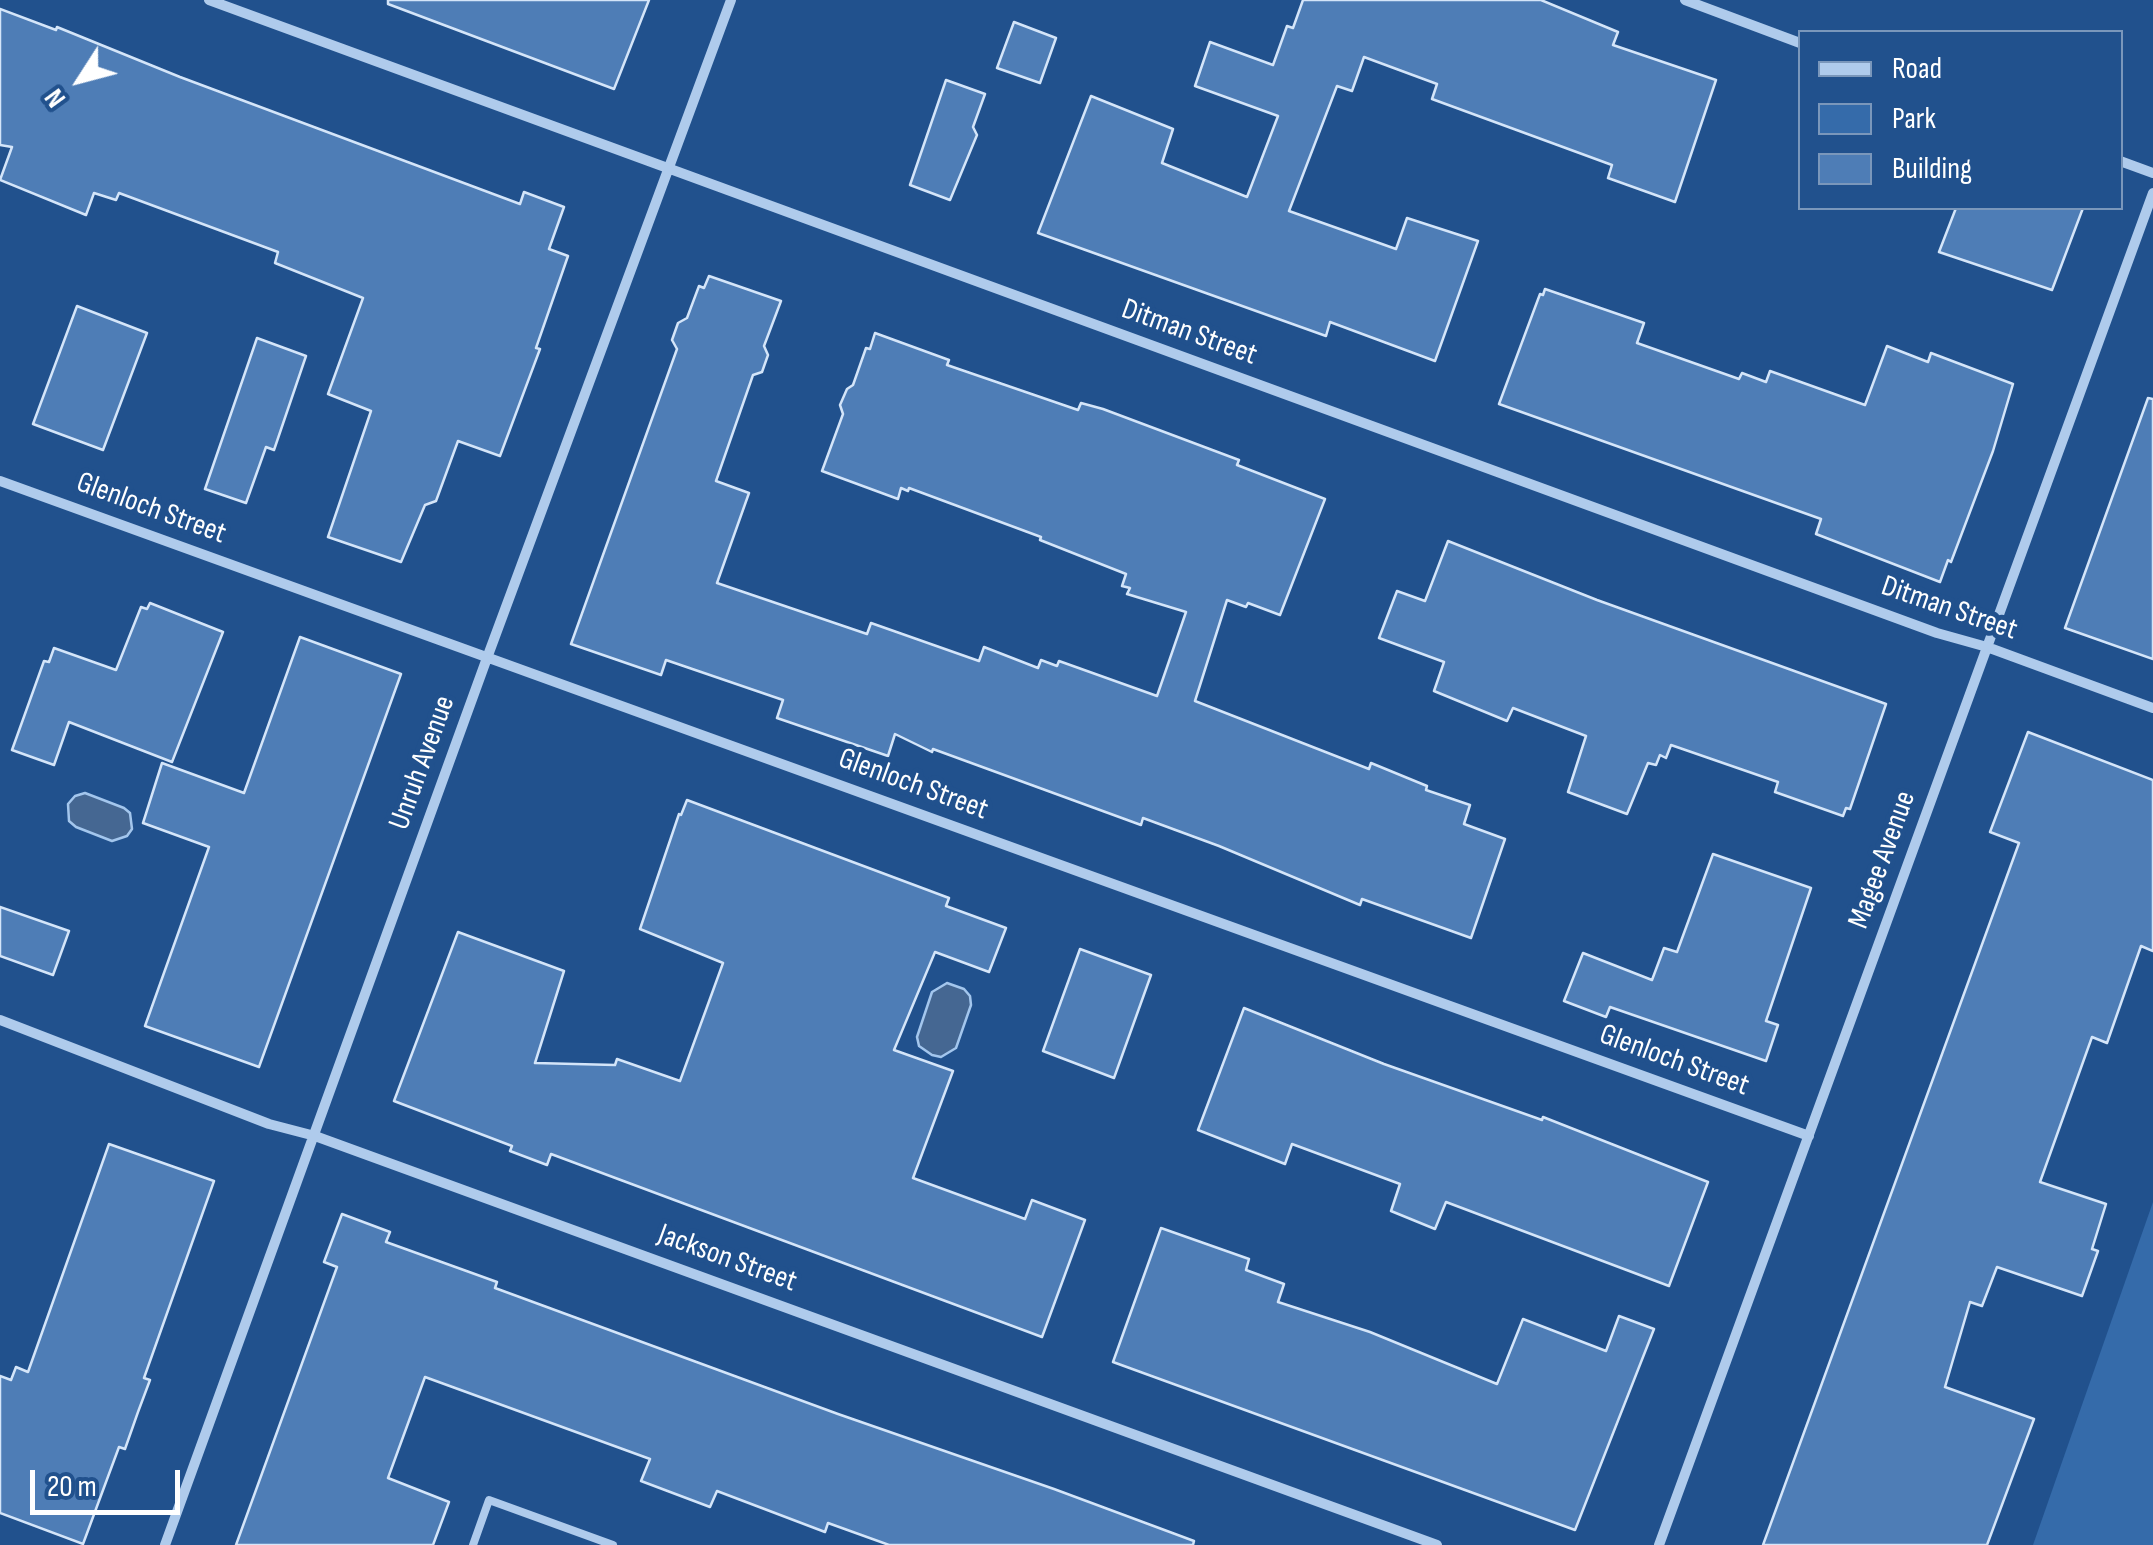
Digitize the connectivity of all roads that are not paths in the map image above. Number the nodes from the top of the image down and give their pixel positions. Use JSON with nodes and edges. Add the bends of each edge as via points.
{"nodes":[{"id":1,"x":209,"y":0,"type":"edge"},
{"id":2,"x":731,"y":0,"type":"edge"},
{"id":3,"x":1685,"y":0,"type":"edge"},
{"id":4,"x":1798,"y":43,"type":"edge"},
{"id":5,"x":2123,"y":162,"type":"edge"},
{"id":6,"x":669,"y":170,"type":"junction"},
{"id":7,"x":2153,"y":173,"type":"edge"},
{"id":8,"x":2153,"y":193,"type":"edge"},
{"id":9,"x":0,"y":481,"type":"edge"},
{"id":10,"x":1987,"y":647,"type":"junction"},
{"id":11,"x":488,"y":658,"type":"junction"},
{"id":12,"x":2153,"y":708,"type":"edge"},
{"id":13,"x":0,"y":1020,"type":"edge"},
{"id":14,"x":315,"y":1136,"type":"junction"},
{"id":15,"x":1808,"y":1136,"type":"junction"},
{"id":16,"x":165,"y":1545,"type":"edge"},
{"id":17,"x":473,"y":1545,"type":"edge"},
{"id":18,"x":613,"y":1545,"type":"edge"},
{"id":19,"x":1436,"y":1545,"type":"edge"},
{"id":20,"x":1659,"y":1545,"type":"edge"}],
"edges":[{"from":1,"to":6,"type":"street","name":"Ditman Street"},
{"from":2,"to":6,"type":"street","name":"Unruh Avenue"},
{"from":3,"to":4,"type":"street"},
{"from":5,"to":7,"type":"street"},
{"from":6,"to":10,"type":"street","name":"Ditman Street"},
{"from":6,"to":11,"type":"street","name":"Unruh Avenue"},
{"from":8,"to":10,"type":"street","name":"Magee Avenue"},
{"from":9,"to":11,"type":"street","name":"Glenloch Street"},
{"from":10,"to":12,"type":"street","name":"Ditman Street"},
{"from":10,"to":15,"type":"street","name":"Magee Avenue"},
{"from":11,"to":14,"type":"street","name":"Unruh Avenue"},
{"from":11,"to":15,"type":"street","name":"Glenloch Street"},
{"from":13,"to":14,"type":"street","name":"Jackson Street"},
{"from":14,"to":16,"type":"street","name":"Unruh Avenue"},
{"from":14,"to":19,"type":"street","name":"Jackson Street"},
{"from":15,"to":20,"type":"street","name":"Magee Avenue"},
{"from":17,"to":18,"type":"lane","via":[[490,1500]]}]}
